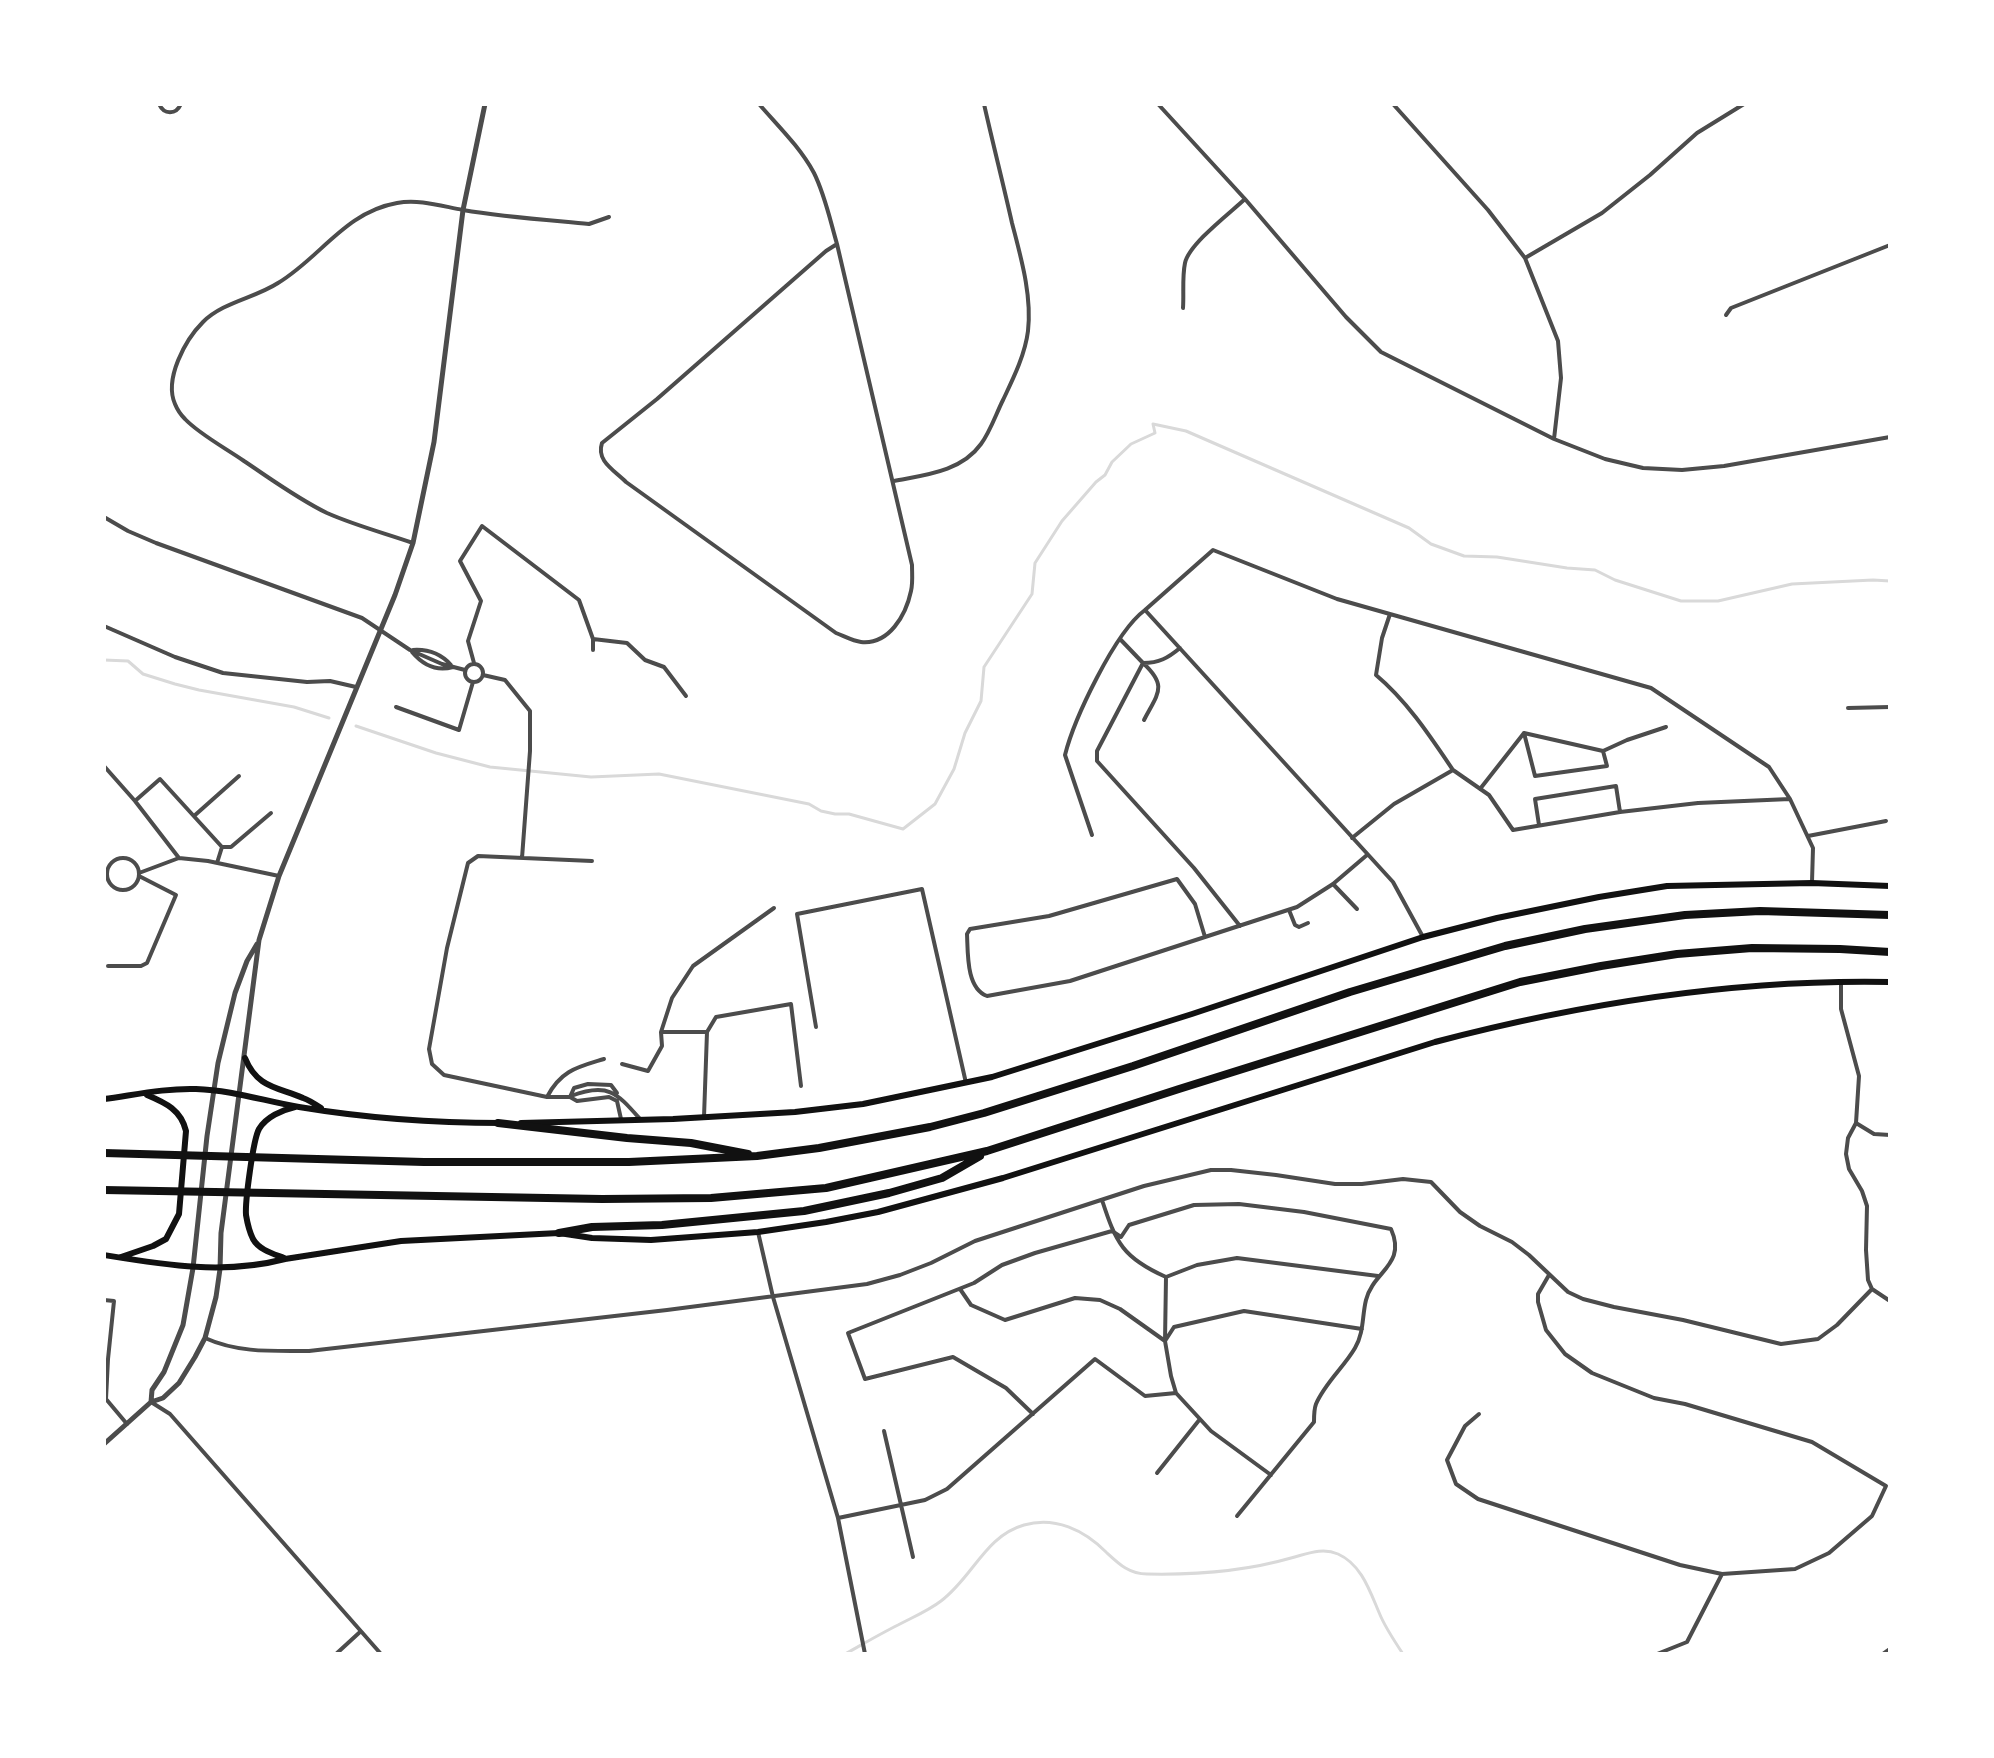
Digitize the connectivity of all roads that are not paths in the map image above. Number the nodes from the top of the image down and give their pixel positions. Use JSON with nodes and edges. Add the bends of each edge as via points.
{"nodes":[{"id":1,"x":159,"y":104,"type":"edge"},
{"id":2,"x":181,"y":104,"type":"edge"},
{"id":3,"x":485,"y":104,"type":"edge"},
{"id":4,"x":759,"y":104,"type":"edge"},
{"id":5,"x":984,"y":104,"type":"edge"},
{"id":6,"x":1158,"y":104,"type":"edge"},
{"id":7,"x":1393,"y":104,"type":"edge"},
{"id":8,"x":1744,"y":104,"type":"edge"},
{"id":9,"x":1245,"y":199,"type":"junction"},
{"id":10,"x":463,"y":210,"type":"junction"},
{"id":11,"x":609,"y":217,"type":"dead end"},
{"id":12,"x":837,"y":244,"type":"junction"},
{"id":13,"x":1890,"y":245,"type":"edge"},
{"id":14,"x":1525,"y":258,"type":"junction"},
{"id":15,"x":1183,"y":308,"type":"dead end"},
{"id":16,"x":1726,"y":315,"type":"dead end"},
{"id":17,"x":1890,"y":437,"type":"edge"},
{"id":18,"x":1554,"y":439,"type":"junction"},
{"id":19,"x":894,"y":481,"type":"junction"},
{"id":20,"x":104,"y":517,"type":"edge"},
{"id":21,"x":413,"y":543,"type":"junction"},
{"id":22,"x":1145,"y":610,"type":"junction"},
{"id":23,"x":1390,"y":614,"type":"junction"},
{"id":24,"x":104,"y":626,"type":"edge"},
{"id":25,"x":380,"y":629,"type":"junction"},
{"id":26,"x":593,"y":639,"type":"junction"},
{"id":27,"x":1120,"y":639,"type":"junction"},
{"id":28,"x":1180,"y":648,"type":"junction"},
{"id":29,"x":593,"y":650,"type":"dead end"},
{"id":30,"x":474,"y":663,"type":"junction"},
{"id":31,"x":1143,"y":663,"type":"junction"},
{"id":32,"x":465,"y":670,"type":"junction"},
{"id":33,"x":483,"y":675,"type":"junction"},
{"id":34,"x":473,"y":682,"type":"junction"},
{"id":35,"x":356,"y":687,"type":"junction"},
{"id":36,"x":686,"y":696,"type":"dead end"},
{"id":37,"x":396,"y":707,"type":"dead end"},
{"id":38,"x":1890,"y":707,"type":"edge"},
{"id":39,"x":1848,"y":708,"type":"dead end"},
{"id":40,"x":1144,"y":720,"type":"dead end"},
{"id":41,"x":1666,"y":727,"type":"dead end"},
{"id":42,"x":1524,"y":733,"type":"junction"},
{"id":43,"x":1603,"y":751,"type":"junction"},
{"id":44,"x":104,"y":766,"type":"edge"},
{"id":45,"x":1453,"y":770,"type":"junction"},
{"id":46,"x":239,"y":776,"type":"dead end"},
{"id":47,"x":1480,"y":789,"type":"junction"},
{"id":48,"x":1790,"y":799,"type":"junction"},
{"id":49,"x":135,"y":801,"type":"junction"},
{"id":50,"x":1620,"y":812,"type":"junction"},
{"id":51,"x":271,"y":813,"type":"dead end"},
{"id":52,"x":194,"y":816,"type":"junction"},
{"id":53,"x":1886,"y":821,"type":"dead end"},
{"id":54,"x":1539,"y":825,"type":"junction"},
{"id":55,"x":1092,"y":835,"type":"dead end"},
{"id":56,"x":1808,"y":836,"type":"junction"},
{"id":57,"x":1352,"y":838,"type":"junction"},
{"id":58,"x":222,"y":847,"type":"junction"},
{"id":59,"x":1367,"y":855,"type":"junction"},
{"id":60,"x":104,"y":856,"type":"edge"},
{"id":61,"x":179,"y":858,"type":"junction"},
{"id":62,"x":522,"y":858,"type":"junction"},
{"id":63,"x":592,"y":861,"type":"dead end"},
{"id":64,"x":111,"y":863,"type":"junction"},
{"id":65,"x":217,"y":863,"type":"junction"},
{"id":66,"x":139,"y":874,"type":"junction"},
{"id":67,"x":279,"y":876,"type":"junction"},
{"id":68,"x":1812,"y":883,"type":"junction"},
{"id":69,"x":1333,"y":884,"type":"junction"},
{"id":70,"x":1890,"y":886,"type":"edge"},
{"id":71,"x":774,"y":908,"type":"dead end"},
{"id":72,"x":1357,"y":909,"type":"dead end"},
{"id":73,"x":1289,"y":910,"type":"junction"},
{"id":74,"x":1890,"y":915,"type":"edge"},
{"id":75,"x":1308,"y":923,"type":"dead end"},
{"id":76,"x":1240,"y":926,"type":"junction"},
{"id":77,"x":1205,"y":937,"type":"junction"},
{"id":78,"x":1423,"y":937,"type":"junction"},
{"id":79,"x":259,"y":940,"type":"junction"},
{"id":80,"x":1890,"y":952,"type":"edge"},
{"id":81,"x":108,"y":966,"type":"dead end"},
{"id":82,"x":1841,"y":982,"type":"junction"},
{"id":83,"x":1890,"y":982,"type":"edge"},
{"id":84,"x":816,"y":1027,"type":"dead end"},
{"id":85,"x":661,"y":1032,"type":"junction"},
{"id":86,"x":707,"y":1032,"type":"junction"},
{"id":87,"x":245,"y":1058,"type":"junction"},
{"id":88,"x":604,"y":1059,"type":"dead end"},
{"id":89,"x":622,"y":1064,"type":"dead end"},
{"id":90,"x":966,"y":1083,"type":"junction"},
{"id":91,"x":588,"y":1084,"type":"junction"},
{"id":92,"x":801,"y":1086,"type":"dead end"},
{"id":93,"x":214,"y":1090,"type":"junction"},
{"id":94,"x":590,"y":1091,"type":"junction"},
{"id":95,"x":239,"y":1093,"type":"junction"},
{"id":96,"x":143,"y":1094,"type":"junction"},
{"id":97,"x":619,"y":1096,"type":"junction"},
{"id":98,"x":547,"y":1097,"type":"junction"},
{"id":99,"x":570,"y":1097,"type":"junction"},
{"id":100,"x":104,"y":1099,"type":"edge"},
{"id":101,"x":591,"y":1099,"type":"junction"},
{"id":102,"x":299,"y":1107,"type":"junction"},
{"id":103,"x":324,"y":1109,"type":"junction"},
{"id":104,"x":704,"y":1117,"type":"junction"},
{"id":105,"x":621,"y":1119,"type":"junction"},
{"id":106,"x":640,"y":1119,"type":"junction"},
{"id":107,"x":498,"y":1123,"type":"junction"},
{"id":108,"x":1856,"y":1123,"type":"junction"},
{"id":109,"x":1890,"y":1135,"type":"edge"},
{"id":110,"x":987,"y":1151,"type":"junction"},
{"id":111,"x":104,"y":1153,"type":"edge"},
{"id":112,"x":757,"y":1156,"type":"junction"},
{"id":113,"x":104,"y":1190,"type":"edge"},
{"id":114,"x":1102,"y":1200,"type":"junction"},
{"id":115,"x":1112,"y":1231,"type":"junction"},
{"id":116,"x":758,"y":1232,"type":"junction"},
{"id":117,"x":559,"y":1233,"type":"junction"},
{"id":118,"x":104,"y":1255,"type":"edge"},
{"id":119,"x":120,"y":1257,"type":"junction"},
{"id":120,"x":285,"y":1259,"type":"junction"},
{"id":121,"x":193,"y":1268,"type":"junction"},
{"id":122,"x":220,"y":1269,"type":"junction"},
{"id":123,"x":1549,"y":1275,"type":"junction"},
{"id":124,"x":1379,"y":1276,"type":"junction"},
{"id":125,"x":1166,"y":1277,"type":"junction"},
{"id":126,"x":960,"y":1288,"type":"junction"},
{"id":127,"x":1872,"y":1289,"type":"junction"},
{"id":128,"x":773,"y":1297,"type":"junction"},
{"id":129,"x":104,"y":1300,"type":"edge"},
{"id":130,"x":1890,"y":1301,"type":"edge"},
{"id":131,"x":1362,"y":1329,"type":"junction"},
{"id":132,"x":205,"y":1338,"type":"junction"},
{"id":133,"x":1165,"y":1341,"type":"junction"},
{"id":134,"x":106,"y":1358,"type":"edge"},
{"id":135,"x":1176,"y":1393,"type":"junction"},
{"id":136,"x":105,"y":1399,"type":"edge"},
{"id":137,"x":151,"y":1402,"type":"junction"},
{"id":138,"x":1033,"y":1414,"type":"junction"},
{"id":139,"x":1479,"y":1414,"type":"dead end"},
{"id":140,"x":1200,"y":1419,"type":"junction"},
{"id":141,"x":127,"y":1424,"type":"junction"},
{"id":142,"x":884,"y":1431,"type":"dead end"},
{"id":143,"x":104,"y":1444,"type":"edge"},
{"id":144,"x":1157,"y":1473,"type":"dead end"},
{"id":145,"x":1271,"y":1475,"type":"junction"},
{"id":146,"x":901,"y":1505,"type":"junction"},
{"id":147,"x":1237,"y":1516,"type":"dead end"},
{"id":148,"x":838,"y":1518,"type":"junction"},
{"id":149,"x":913,"y":1557,"type":"dead end"},
{"id":150,"x":1722,"y":1574,"type":"junction"},
{"id":151,"x":360,"y":1632,"type":"junction"},
{"id":152,"x":1890,"y":1649,"type":"edge"},
{"id":153,"x":865,"y":1652,"type":"edge"},
{"id":154,"x":336,"y":1654,"type":"edge"},
{"id":155,"x":381,"y":1654,"type":"edge"},
{"id":156,"x":1657,"y":1654,"type":"edge"},
{"id":157,"x":1883,"y":1654,"type":"edge"}],
"edges":[{"from":1,"to":2,"type":"street","via":[[170,113]]},
{"from":3,"to":10,"type":"street"},
{"from":4,"to":12,"type":"street","via":[[814,173]]},
{"from":5,"to":19,"type":"street","via":[[1025,279],[1027,334],[982,443],[953,467]]},
{"from":6,"to":9,"type":"street"},
{"from":7,"to":14,"type":"street"},
{"from":8,"to":14,"type":"street","via":[[1697,133],[1602,213]]},
{"from":9,"to":15,"type":"street","via":[[1188,254]]},
{"from":9,"to":18,"type":"street","via":[[1381,352]]},
{"from":10,"to":11,"type":"street","via":[[589,224]]},
{"from":10,"to":21,"type":"street","via":[[434,442]]},
{"from":10,"to":21,"type":"street","via":[[395,203],[353,220],[292,275],[204,320],[190,337],[172,379],[172,395],[184,419],[213,441],[329,514]]},
{"from":12,"to":19,"type":"street"},
{"from":12,"to":19,"type":"street","via":[[602,443],[601,458],[626,482],[836,633],[859,642],[884,637],[895,626],[912,587]]},
{"from":13,"to":16,"type":"street","via":[[1731,308]]},
{"from":14,"to":18,"type":"street","via":[[1558,341],[1561,378]]},
{"from":17,"to":18,"type":"street","via":[[1682,470],[1605,459]]},
{"from":20,"to":25,"type":"street","via":[[156,543],[347,612]]},
{"from":21,"to":25,"type":"street"},
{"from":22,"to":23,"type":"street","via":[[1213,550]]},
{"from":22,"to":27,"type":"street"},
{"from":22,"to":28,"type":"street"},
{"from":23,"to":45,"type":"street","via":[[1376,675]]},
{"from":23,"to":48,"type":"street","via":[[1651,688],[1769,767]]},
{"from":24,"to":35,"type":"street","via":[[223,673]]},
{"from":25,"to":32,"type":"street","via":[[410,650]]},
{"from":25,"to":35,"type":"street"},
{"from":26,"to":29,"type":"street"},
{"from":26,"to":30,"type":"street","via":[[579,600],[482,526],[460,561],[481,601],[468,641]]},
{"from":26,"to":36,"type":"street","via":[[627,643],[645,660],[664,667]]},
{"from":27,"to":31,"type":"street"},
{"from":27,"to":55,"type":"street","via":[[1070,734],[1065,755]]},
{"from":28,"to":31,"type":"street","via":[[1156,663]]},
{"from":28,"to":57,"type":"street"},
{"from":30,"to":32,"type":"street"},
{"from":30,"to":33,"type":"street"},
{"from":31,"to":40,"type":"street","via":[[1155,674],[1159,691]]},
{"from":31,"to":76,"type":"street","via":[[1097,751],[1097,761]]},
{"from":32,"to":34,"type":"street"},
{"from":33,"to":34,"type":"street"},
{"from":33,"to":62,"type":"street","via":[[505,680],[530,711]]},
{"from":34,"to":37,"type":"street","via":[[459,730]]},
{"from":35,"to":67,"type":"street"},
{"from":38,"to":39,"type":"street"},
{"from":41,"to":43,"type":"street"},
{"from":42,"to":43,"type":"street"},
{"from":42,"to":43,"type":"street","via":[[1535,776],[1607,766]]},
{"from":42,"to":47,"type":"street"},
{"from":44,"to":49,"type":"street"},
{"from":45,"to":47,"type":"street"},
{"from":45,"to":57,"type":"street","via":[[1394,804]]},
{"from":46,"to":52,"type":"street"},
{"from":47,"to":54,"type":"street","via":[[1513,830]]},
{"from":48,"to":50,"type":"street"},
{"from":48,"to":56,"type":"street"},
{"from":49,"to":52,"type":"street","via":[[160,779]]},
{"from":49,"to":61,"type":"street"},
{"from":50,"to":54,"type":"street"},
{"from":50,"to":54,"type":"street","via":[[1616,786],[1535,799]]},
{"from":51,"to":58,"type":"street","via":[[231,847]]},
{"from":52,"to":58,"type":"street"},
{"from":53,"to":56,"type":"street"},
{"from":56,"to":68,"type":"street"},
{"from":57,"to":59,"type":"street"},
{"from":58,"to":65,"type":"street"},
{"from":59,"to":69,"type":"street"},
{"from":59,"to":78,"type":"street","via":[[1393,882]]},
{"from":60,"to":64,"type":"street"},
{"from":61,"to":65,"type":"street"},
{"from":61,"to":66,"type":"street"},
{"from":62,"to":63,"type":"street"},
{"from":62,"to":98,"type":"street","via":[[478,856],[468,863],[429,1049],[432,1064],[444,1075]]},
{"from":64,"to":66,"type":"street","via":[[126,858]]},
{"from":64,"to":66,"type":"street","via":[[107,879],[119,890],[133,887]]},
{"from":65,"to":67,"type":"street"},
{"from":66,"to":81,"type":"street","via":[[176,895],[147,963]]},
{"from":67,"to":79,"type":"street"},
{"from":68,"to":70,"type":"main road"},
{"from":68,"to":78,"type":"main road","via":[[1667,886]]},
{"from":69,"to":72,"type":"street"},
{"from":69,"to":73,"type":"street"},
{"from":71,"to":85,"type":"street","via":[[693,966],[672,998]]},
{"from":73,"to":75,"type":"street","via":[[1295,925]]},
{"from":73,"to":76,"type":"street"},
{"from":74,"to":112,"type":"highway","via":[[1685,915],[1518,943],[1350,992],[984,1113],[856,1142]]},
{"from":76,"to":77,"type":"street"},
{"from":77,"to":77,"type":"street","via":[[1070,981],[987,996],[972,980],[967,934],[970,929],[1049,916],[1177,879],[1195,904]]},
{"from":78,"to":90,"type":"main road"},
{"from":79,"to":87,"type":"street"},
{"from":79,"to":93,"type":"street","via":[[235,993]]},
{"from":80,"to":110,"type":"highway","via":[[1752,948],[1677,954],[1520,982]]},
{"from":82,"to":83,"type":"main road"},
{"from":82,"to":108,"type":"street","via":[[1841,1009],[1859,1076]]},
{"from":82,"to":116,"type":"main road","via":[[1699,991],[1506,1024],[932,1198]]},
{"from":84,"to":90,"type":"street","via":[[797,914],[922,889]]},
{"from":85,"to":86,"type":"street"},
{"from":85,"to":89,"type":"street","via":[[662,1046],[648,1071]]},
{"from":86,"to":92,"type":"street","via":[[716,1017],[791,1004]]},
{"from":86,"to":104,"type":"street"},
{"from":87,"to":95,"type":"street"},
{"from":87,"to":103,"type":"main road","via":[[265,1084]]},
{"from":88,"to":98,"type":"street","via":[[571,1069]]},
{"from":90,"to":104,"type":"main road","via":[[863,1104]]},
{"from":91,"to":94,"type":"street"},
{"from":91,"to":97,"type":"street","via":[[611,1085]]},
{"from":91,"to":99,"type":"street","via":[[574,1088]]},
{"from":93,"to":95,"type":"main road"},
{"from":93,"to":96,"type":"main road"},
{"from":93,"to":121,"type":"street"},
{"from":94,"to":97,"type":"street","via":[[606,1089]]},
{"from":94,"to":99,"type":"street"},
{"from":94,"to":101,"type":"street"},
{"from":95,"to":102,"type":"main road"},
{"from":95,"to":122,"type":"street"},
{"from":96,"to":100,"type":"main road"},
{"from":96,"to":119,"type":"main road","via":[[164,1102],[183,1119],[179,1214],[166,1239]]},
{"from":97,"to":106,"type":"street"},
{"from":98,"to":99,"type":"street"},
{"from":99,"to":101,"type":"street"},
{"from":101,"to":105,"type":"street","via":[[617,1101]]},
{"from":102,"to":103,"type":"main road"},
{"from":102,"to":120,"type":"main road","via":[[278,1113],[258,1131],[246,1216],[254,1240]]},
{"from":103,"to":107,"type":"main road","via":[[382,1118]]},
{"from":104,"to":106,"type":"main road"},
{"from":105,"to":106,"type":"main road"},
{"from":105,"to":107,"type":"main road"},
{"from":107,"to":112,"type":"highway","via":[[691,1143]]},
{"from":108,"to":109,"type":"street","via":[[1874,1134]]},
{"from":108,"to":127,"type":"street","via":[[1846,1154],[1867,1206]]},
{"from":110,"to":113,"type":"highway","via":[[826,1188],[711,1198]]},
{"from":110,"to":117,"type":"highway","via":[[942,1178],[804,1211]]},
{"from":111,"to":112,"type":"highway","via":[[424,1162],[663,1162]]},
{"from":114,"to":115,"type":"street"},
{"from":114,"to":123,"type":"street","via":[[1211,1170],[1335,1184],[1431,1182],[1460,1212],[1512,1242]]},
{"from":114,"to":128,"type":"street","via":[[975,1241],[900,1275]]},
{"from":115,"to":124,"type":"street","via":[[1121,1237],[1129,1225],[1194,1205],[1304,1212],[1391,1229],[1396,1242],[1392,1260]]},
{"from":115,"to":125,"type":"street","via":[[1144,1267]]},
{"from":115,"to":126,"type":"street","via":[[1002,1265]]},
{"from":116,"to":117,"type":"main road","via":[[651,1240]]},
{"from":116,"to":128,"type":"street"},
{"from":117,"to":120,"type":"main road","via":[[401,1241]]},
{"from":118,"to":119,"type":"main road"},
{"from":119,"to":121,"type":"main road"},
{"from":120,"to":122,"type":"main road"},
{"from":121,"to":122,"type":"main road"},
{"from":121,"to":137,"type":"street","via":[[183,1325]]},
{"from":122,"to":132,"type":"street"},
{"from":123,"to":127,"type":"street","via":[[1583,1299],[1781,1344],[1818,1339]]},
{"from":123,"to":150,"type":"street","via":[[1538,1294],[1546,1330],[1565,1354],[1592,1373],[1654,1398],[1812,1442],[1886,1486],[1872,1516],[1829,1553],[1795,1569]]},
{"from":124,"to":125,"type":"street","via":[[1237,1258]]},
{"from":124,"to":131,"type":"street","via":[[1366,1297]]},
{"from":125,"to":133,"type":"street"},
{"from":126,"to":133,"type":"street","via":[[971,1305],[1005,1320],[1075,1298],[1100,1300]]},
{"from":126,"to":138,"type":"street","via":[[848,1333],[865,1379],[953,1357],[1006,1388]]},
{"from":127,"to":130,"type":"street"},
{"from":128,"to":132,"type":"street","via":[[309,1351],[255,1351]]},
{"from":128,"to":148,"type":"street"},
{"from":129,"to":134,"type":"street","via":[[114,1301]]},
{"from":131,"to":133,"type":"street","via":[[1244,1311],[1174,1327]]},
{"from":131,"to":145,"type":"street","via":[[1357,1346],[1316,1405],[1314,1422]]},
{"from":132,"to":137,"type":"street","via":[[179,1383]]},
{"from":133,"to":135,"type":"street"},
{"from":134,"to":136,"type":"street"},
{"from":135,"to":138,"type":"street","via":[[1145,1396],[1095,1359]]},
{"from":135,"to":140,"type":"street"},
{"from":136,"to":141,"type":"street"},
{"from":137,"to":141,"type":"street"},
{"from":137,"to":151,"type":"street","via":[[170,1414]]},
{"from":138,"to":146,"type":"street","via":[[947,1489]]},
{"from":139,"to":150,"type":"street","via":[[1465,1426],[1447,1460],[1456,1484],[1478,1499]]},
{"from":140,"to":144,"type":"street"},
{"from":140,"to":145,"type":"street"},
{"from":141,"to":143,"type":"street"},
{"from":142,"to":146,"type":"street"},
{"from":145,"to":147,"type":"street"},
{"from":146,"to":148,"type":"street"},
{"from":146,"to":149,"type":"street"},
{"from":148,"to":153,"type":"street"},
{"from":150,"to":156,"type":"street","via":[[1687,1642]]},
{"from":151,"to":154,"type":"street"},
{"from":151,"to":155,"type":"street"},
{"from":152,"to":157,"type":"street"}]}
